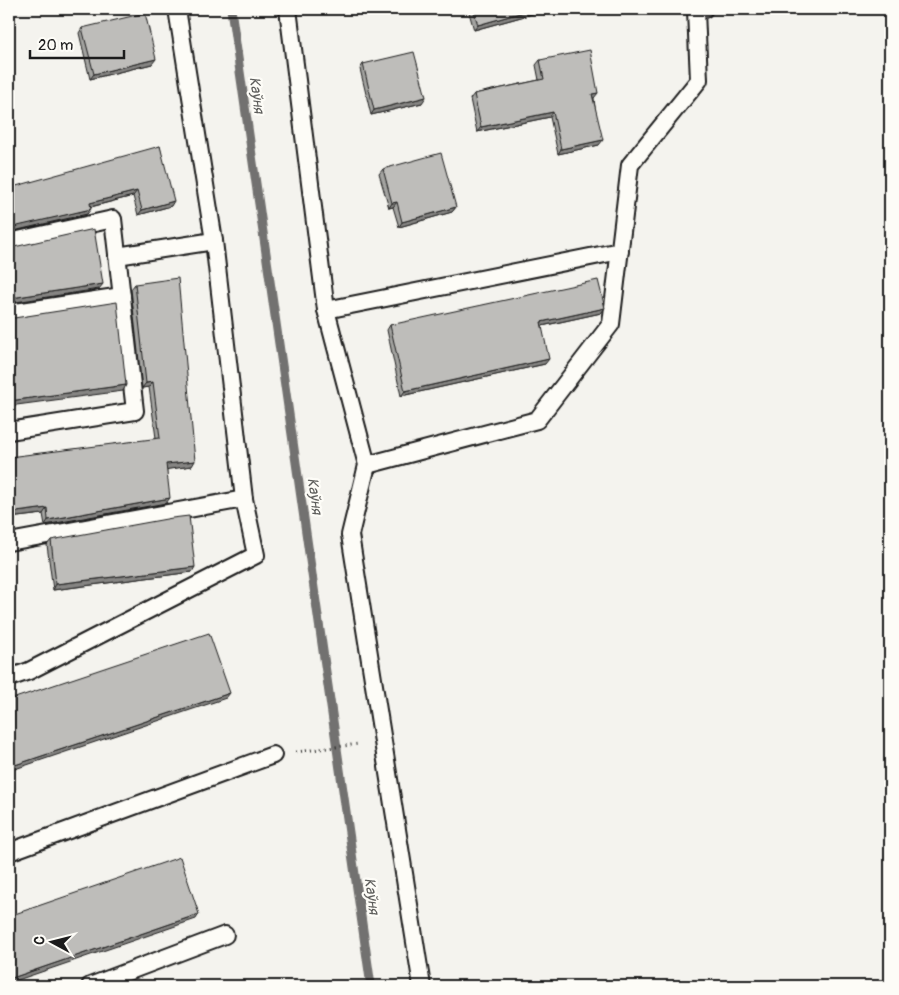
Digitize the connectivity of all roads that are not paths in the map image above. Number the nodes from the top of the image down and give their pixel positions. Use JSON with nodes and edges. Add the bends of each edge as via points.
{"nodes":[{"id":1,"x":177,"y":9,"type":"edge"},
{"id":2,"x":288,"y":9,"type":"edge"},
{"id":3,"x":704,"y":9,"type":"edge"},
{"id":4,"x":214,"y":241,"type":"junction"},
{"id":5,"x":9,"y":242,"type":"edge"},
{"id":6,"x":620,"y":251,"type":"junction"},
{"id":7,"x":117,"y":256,"type":"junction"},
{"id":8,"x":122,"y":296,"type":"junction"},
{"id":9,"x":326,"y":310,"type":"junction"},
{"id":10,"x":9,"y":313,"type":"edge"},
{"id":11,"x":9,"y":431,"type":"edge"},
{"id":12,"x":367,"y":465,"type":"junction"},
{"id":13,"x":244,"y":499,"type":"junction"},
{"id":14,"x":9,"y":542,"type":"edge"},
{"id":15,"x":9,"y":678,"type":"edge"},
{"id":16,"x":273,"y":755,"type":"dead end"},
{"id":17,"x":9,"y":852,"type":"edge"},
{"id":18,"x":225,"y":935,"type":"dead end"},
{"id":19,"x":90,"y":986,"type":"edge"},
{"id":20,"x":422,"y":986,"type":"edge"}],
"edges":[{"from":1,"to":4,"type":"lane"},
{"from":2,"to":9,"type":"lane"},
{"from":3,"to":6,"type":"lane","via":[[696,11],[699,80],[630,165]]},
{"from":4,"to":7,"type":"lane"},
{"from":4,"to":13,"type":"lane"},
{"from":5,"to":7,"type":"lane","via":[[113,219]]},
{"from":6,"to":9,"type":"lane"},
{"from":6,"to":12,"type":"lane","via":[[611,324],[536,420]]},
{"from":7,"to":8,"type":"lane"},
{"from":8,"to":10,"type":"lane"},
{"from":8,"to":11,"type":"lane","via":[[135,411]]},
{"from":9,"to":12,"type":"lane"},
{"from":12,"to":20,"type":"lane","via":[[350,535]]},
{"from":13,"to":14,"type":"lane"},
{"from":13,"to":15,"type":"lane","via":[[256,555]]},
{"from":16,"to":17,"type":"lane"},
{"from":18,"to":19,"type":"lane"}]}
